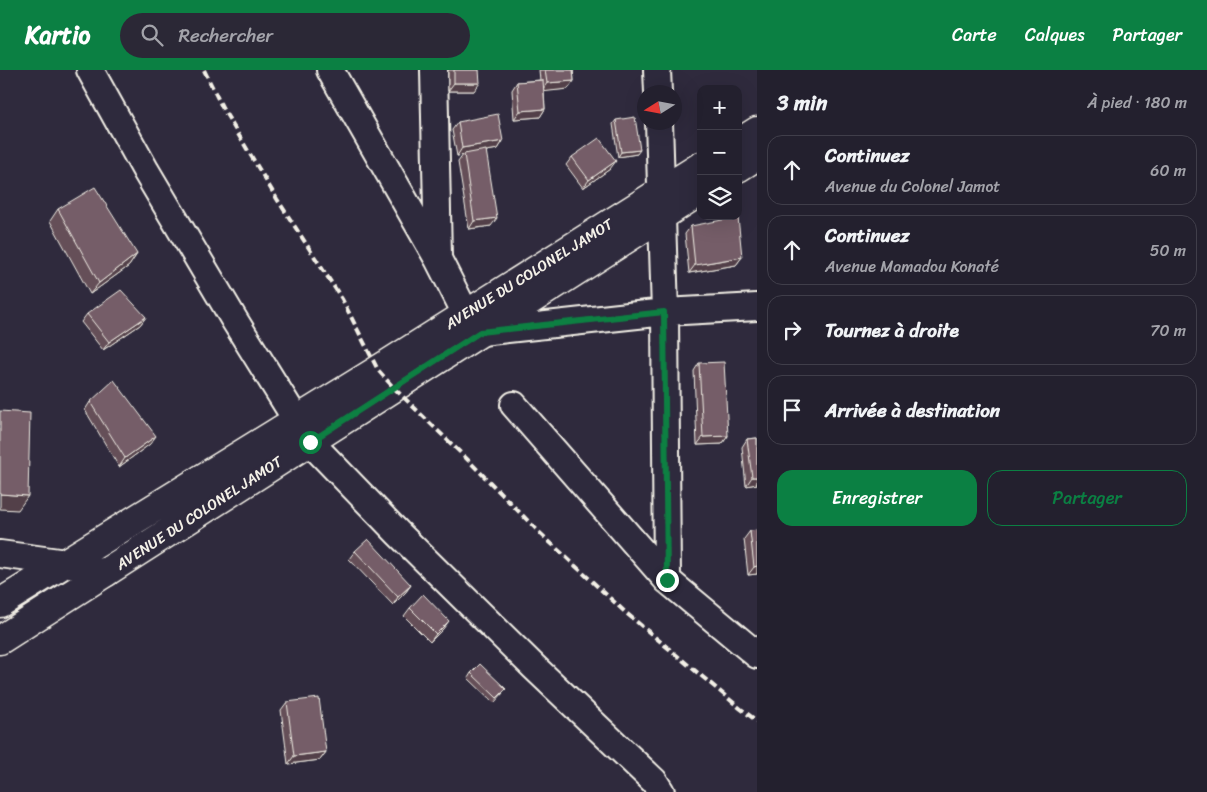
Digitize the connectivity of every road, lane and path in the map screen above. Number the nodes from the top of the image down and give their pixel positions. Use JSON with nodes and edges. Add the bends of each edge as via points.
{"nodes":[{"id":1,"x":90,"y":70,"type":"edge"},
{"id":2,"x":330,"y":70,"type":"edge"},
{"id":3,"x":434,"y":70,"type":"edge"},
{"id":4,"x":657,"y":70,"type":"edge"},
{"id":5,"x":658,"y":85,"type":"edge"},
{"id":6,"x":659,"y":130,"type":"edge"},
{"id":7,"x":757,"y":131,"type":"edge"},
{"id":8,"x":742,"y":140,"type":"edge"},
{"id":9,"x":757,"y":156,"type":"edge"},
{"id":10,"x":742,"y":165,"type":"edge"},
{"id":11,"x":697,"y":170,"type":"edge"},
{"id":12,"x":697,"y":192,"type":"edge"},
{"id":13,"x":661,"y":203,"type":"junction"},
{"id":14,"x":438,"y":259,"type":"junction"},
{"id":15,"x":757,"y":306,"type":"edge"},
{"id":16,"x":664,"y":312,"type":"junction"},
{"id":17,"x":473,"y":323,"type":"junction"},
{"id":18,"x":514,"y":406,"type":"dead end"},
{"id":19,"x":303,"y":431,"type":"junction"},
{"id":20,"x":0,"y":554,"type":"edge"},
{"id":21,"x":66,"y":563,"type":"junction"},
{"id":22,"x":106,"y":573,"type":"junction"},
{"id":23,"x":667,"y":580,"type":"junction"},
{"id":24,"x":0,"y":603,"type":"edge"},
{"id":25,"x":0,"y":640,"type":"edge"},
{"id":26,"x":757,"y":655,"type":"edge"},
{"id":27,"x":661,"y":792,"type":"edge"}],
"edges":[{"from":1,"to":19,"type":"street","via":[[151,179]]},
{"from":2,"to":14,"type":"street"},
{"from":3,"to":14,"type":"street"},
{"from":4,"to":5,"type":"street"},
{"from":6,"to":13,"type":"street"},
{"from":7,"to":8,"type":"main road"},
{"from":9,"to":10,"type":"main road"},
{"from":11,"to":13,"type":"main road","name":"AVENUE DU COLONEL JAMOT"},
{"from":12,"to":13,"type":"main road","name":"AVENUE DU COLONEL JAMOT"},
{"from":13,"to":16,"type":"street"},
{"from":13,"to":17,"type":"main road","name":"AVENUE DU COLONEL JAMOT"},
{"from":14,"to":17,"type":"street"},
{"from":15,"to":16,"type":"street"},
{"from":16,"to":17,"type":"street"},
{"from":16,"to":23,"type":"street"},
{"from":17,"to":19,"type":"main road","name":"AVENUE DU COLONEL JAMOT"},
{"from":18,"to":23,"type":"street"},
{"from":19,"to":21,"type":"main road","name":"AVENUE DU COLONEL JAMOT"},
{"from":19,"to":22,"type":"main road","name":"AVENUE DU COLONEL JAMOT"},
{"from":19,"to":27,"type":"street","via":[[418,553],[654,781]]},
{"from":20,"to":21,"type":"street"},
{"from":21,"to":22,"type":"street"},
{"from":21,"to":24,"type":"main road","name":"AVENUE DU COLONEL JAMOT"},
{"from":22,"to":25,"type":"main road","name":"AVENUE DU COLONEL JAMOT"},
{"from":23,"to":26,"type":"street"}]}
